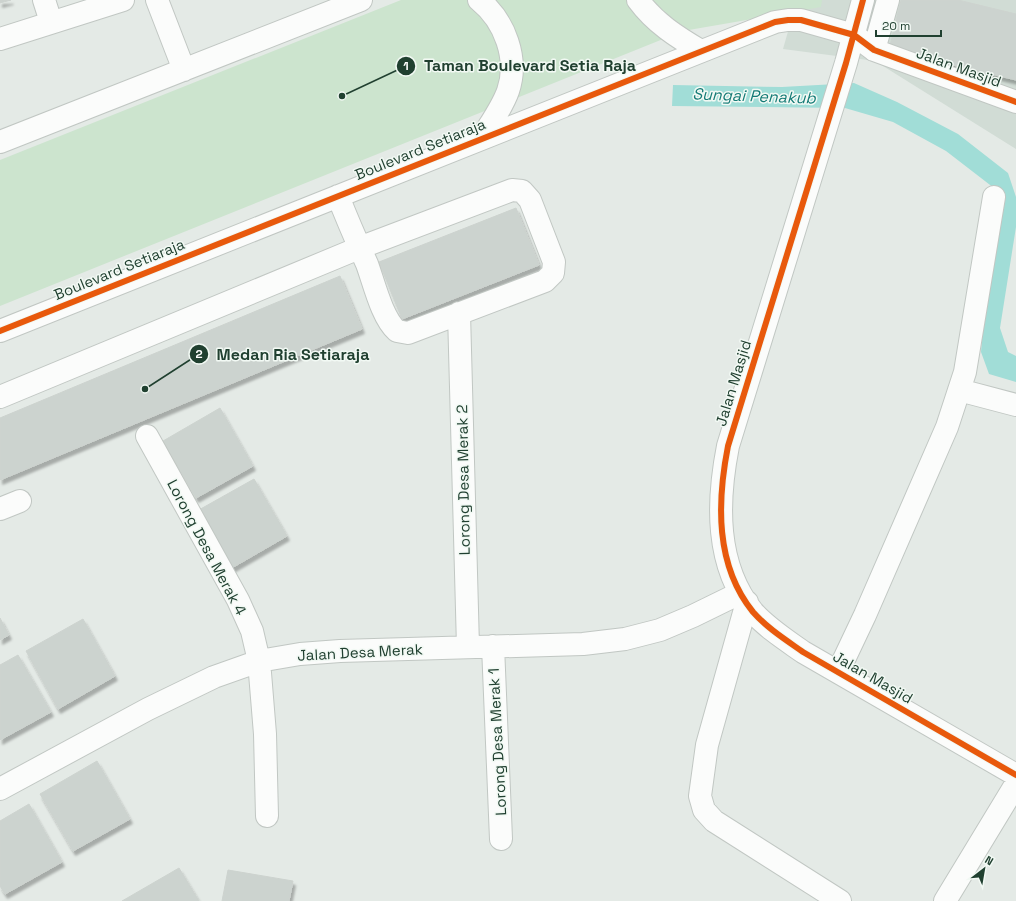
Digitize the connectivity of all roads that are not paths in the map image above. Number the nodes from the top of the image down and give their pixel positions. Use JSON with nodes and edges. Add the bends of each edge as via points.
{"nodes":[{"id":1,"x":44,"y":0,"type":"edge"},
{"id":2,"x":123,"y":0,"type":"edge"},
{"id":3,"x":157,"y":0,"type":"edge"},
{"id":4,"x":361,"y":0,"type":"edge"},
{"id":5,"x":479,"y":0,"type":"edge"},
{"id":6,"x":638,"y":0,"type":"edge"},
{"id":7,"x":863,"y":0,"type":"edge"},
{"id":8,"x":888,"y":0,"type":"edge"},
{"id":9,"x":51,"y":22,"type":"junction"},
{"id":10,"x":854,"y":35,"type":"junction"},
{"id":11,"x":0,"y":39,"type":"edge"},
{"id":12,"x":874,"y":50,"type":"junction"},
{"id":13,"x":701,"y":51,"type":"junction"},
{"id":14,"x":184,"y":70,"type":"junction"},
{"id":15,"x":1016,"y":102,"type":"edge"},
{"id":16,"x":481,"y":139,"type":"junction"},
{"id":17,"x":0,"y":142,"type":"edge"},
{"id":18,"x":338,"y":196,"type":"junction"},
{"id":19,"x":994,"y":196,"type":"dead end"},
{"id":20,"x":360,"y":248,"type":"junction"},
{"id":21,"x":459,"y":313,"type":"junction"},
{"id":22,"x":0,"y":331,"type":"edge"},
{"id":23,"x":959,"y":390,"type":"junction"},
{"id":24,"x":0,"y":397,"type":"edge"},
{"id":25,"x":1016,"y":405,"type":"edge"},
{"id":26,"x":147,"y":436,"type":"dead end"},
{"id":27,"x":20,"y":501,"type":"dead end"},
{"id":28,"x":0,"y":510,"type":"edge"},
{"id":29,"x":743,"y":598,"type":"junction"},
{"id":30,"x":492,"y":646,"type":"junction"},
{"id":31,"x":468,"y":647,"type":"junction"},
{"id":32,"x":260,"y":661,"type":"junction"},
{"id":33,"x":838,"y":672,"type":"junction"},
{"id":34,"x":1006,"y":761,"type":"edge"},
{"id":35,"x":1016,"y":775,"type":"edge"},
{"id":36,"x":1016,"y":784,"type":"edge"},
{"id":37,"x":0,"y":789,"type":"edge"},
{"id":38,"x":267,"y":816,"type":"dead end"},
{"id":39,"x":501,"y":838,"type":"dead end"},
{"id":40,"x":840,"y":901,"type":"edge"},
{"id":41,"x":945,"y":901,"type":"edge"}],
"edges":[{"from":1,"to":9,"type":"street"},
{"from":2,"to":9,"type":"street"},
{"from":3,"to":14,"type":"street"},
{"from":4,"to":14,"type":"street"},
{"from":5,"to":16,"type":"street","via":[[489,8],[502,27],[510,49],[512,69],[508,91]]},
{"from":6,"to":13,"type":"street","via":[[659,24]]},
{"from":7,"to":10,"type":"street"},
{"from":8,"to":12,"type":"street"},
{"from":9,"to":11,"type":"street"},
{"from":10,"to":12,"type":"street","name":"Jalan Masjid"},
{"from":10,"to":13,"type":"street","name":"Boulevard Setiaraja","via":[[814,23],[788,20],[762,27]]},
{"from":10,"to":29,"type":"street","name":"Jalan Masjid","via":[[735,418],[723,472],[720,522],[730,571]]},
{"from":12,"to":15,"type":"street","name":"Jalan Masjid"},
{"from":13,"to":16,"type":"street","name":"Boulevard Setiaraja"},
{"from":14,"to":17,"type":"street"},
{"from":16,"to":18,"type":"street","name":"Boulevard Setiaraja"},
{"from":18,"to":20,"type":"street"},
{"from":18,"to":22,"type":"street","name":"Boulevard Setiaraja"},
{"from":19,"to":23,"type":"street"},
{"from":20,"to":21,"type":"street","via":[[389,323],[397,331],[408,333]]},
{"from":20,"to":21,"type":"street","via":[[512,190],[522,191],[530,200],[554,262],[553,273],[545,281]]},
{"from":20,"to":24,"type":"street"},
{"from":21,"to":31,"type":"street","name":"Lorong Desa Merak 2"},
{"from":23,"to":25,"type":"street"},
{"from":23,"to":33,"type":"street","via":[[924,482]]},
{"from":26,"to":32,"type":"street","name":"Lorong Desa Merak 4","via":[[238,600],[252,632]]},
{"from":27,"to":28,"type":"street"},
{"from":29,"to":30,"type":"street","name":"Jalan Desa Merak","via":[[660,630],[625,639],[583,644]]},
{"from":29,"to":33,"type":"street","name":"Jalan Masjid","via":[[754,613],[777,634]]},
{"from":29,"to":40,"type":"street","via":[[707,745],[700,796],[704,810],[714,821]]},
{"from":30,"to":31,"type":"street","name":"Jalan Desa Merak"},
{"from":30,"to":39,"type":"street","name":"Lorong Desa Merak 1"},
{"from":31,"to":32,"type":"street","name":"Jalan Desa Merak","via":[[340,651]]},
{"from":32,"to":37,"type":"street","name":"Jalan Desa Merak","via":[[214,677],[154,706]]},
{"from":32,"to":38,"type":"street","name":"Lorong Desa Merak 4"},
{"from":33,"to":34,"type":"street","name":"Jalan Masjid"},
{"from":34,"to":35,"type":"street","name":"Jalan Masjid"},
{"from":36,"to":41,"type":"street"}]}
